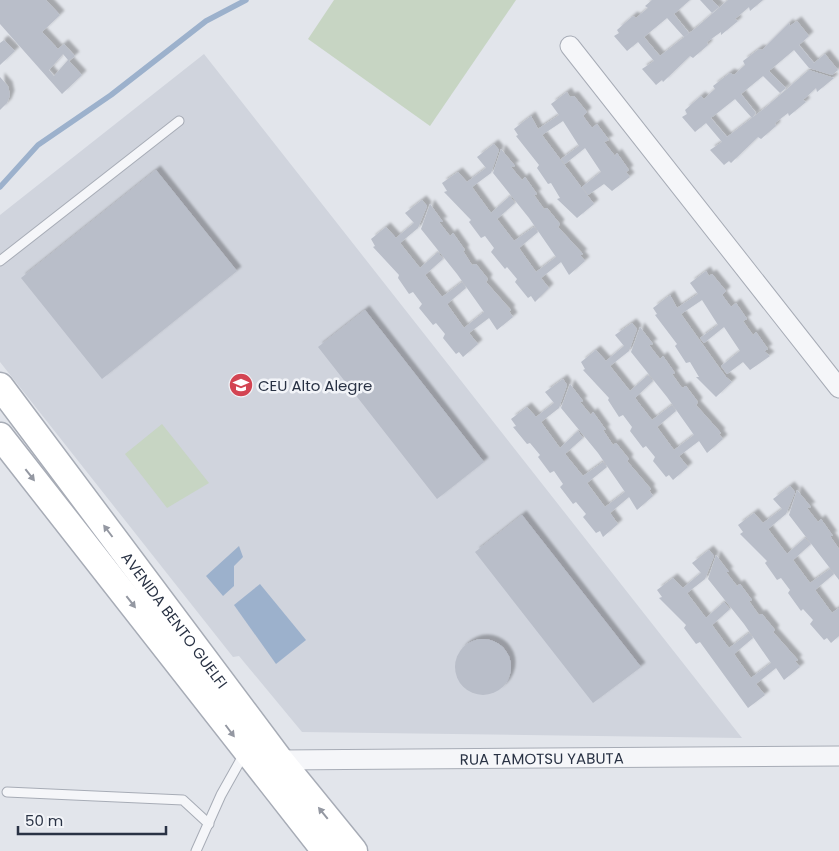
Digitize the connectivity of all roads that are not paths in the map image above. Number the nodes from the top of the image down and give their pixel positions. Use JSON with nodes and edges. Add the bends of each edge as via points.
{"nodes":[{"id":1,"x":570,"y":46,"type":"dead end"},
{"id":2,"x":179,"y":121,"type":"dead end"},
{"id":3,"x":0,"y":261,"type":"edge"},
{"id":4,"x":0,"y":386,"type":"edge"},
{"id":5,"x":839,"y":388,"type":"edge"},
{"id":6,"x":0,"y":436,"type":"edge"},
{"id":7,"x":246,"y":752,"type":"junction"},
{"id":8,"x":839,"y":756,"type":"edge"},
{"id":9,"x":280,"y":760,"type":"junction"},
{"id":10,"x":7,"y":792,"type":"dead end"},
{"id":11,"x":209,"y":824,"type":"junction"},
{"id":12,"x":196,"y":851,"type":"edge"},
{"id":13,"x":325,"y":851,"type":"edge"},
{"id":14,"x":354,"y":851,"type":"edge"}],
"edges":[{"from":1,"to":5,"type":"street"},
{"from":2,"to":3,"type":"lane"},
{"from":9,"to":4,"type":"main road","name":"AVENIDA BENTO GUELFI","one_way":true},
{"from":6,"to":7,"type":"main road","name":"AVENIDA BENTO GUELFI","one_way":true},
{"from":7,"to":9,"type":"street","name":"RUA TAMOTSU YABUTA"},
{"from":7,"to":11,"type":"lane","via":[[221,795]]},
{"from":7,"to":13,"type":"main road","name":"AVENIDA BENTO GUELFI"},
{"from":8,"to":9,"type":"street","name":"RUA TAMOTSU YABUTA"},
{"from":14,"to":9,"type":"main road","name":"AVENIDA BENTO GUELFI","one_way":true},
{"from":10,"to":11,"type":"lane","via":[[183,800]]},
{"from":11,"to":12,"type":"lane"}]}
